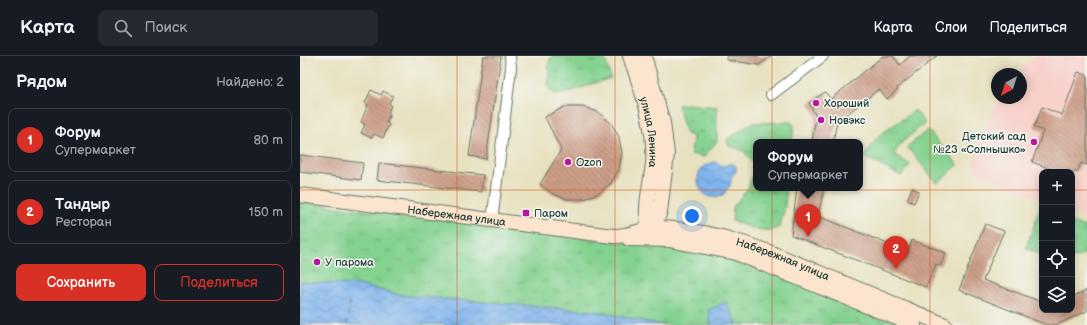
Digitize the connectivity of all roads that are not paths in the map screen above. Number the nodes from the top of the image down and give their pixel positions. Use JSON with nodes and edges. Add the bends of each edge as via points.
{"nodes":[{"id":1,"x":510,"y":56,"type":"edge"},
{"id":2,"x":630,"y":56,"type":"edge"},
{"id":3,"x":644,"y":56,"type":"edge"},
{"id":4,"x":823,"y":56,"type":"edge"},
{"id":5,"x":771,"y":95,"type":"dead end"},
{"id":6,"x":300,"y":195,"type":"edge"},
{"id":7,"x":661,"y":197,"type":"junction"},
{"id":8,"x":647,"y":210,"type":"junction"},
{"id":9,"x":492,"y":221,"type":"junction"},
{"id":10,"x":650,"y":228,"type":"junction"},
{"id":11,"x":685,"y":230,"type":"junction"},
{"id":12,"x":629,"y":237,"type":"junction"},
{"id":13,"x":669,"y":240,"type":"junction"},
{"id":14,"x":920,"y":322,"type":"edge"},
{"id":15,"x":945,"y":325,"type":"edge"}],
"edges":[{"from":1,"to":9,"type":"street"},
{"from":2,"to":8,"type":"main road","name":"улица Ленина","via":[[653,136],[653,163]]},
{"from":3,"to":7,"type":"main road","name":"улица Ленина","via":[[665,134],[666,166]]},
{"from":4,"to":5,"type":"street"},
{"from":6,"to":9,"type":"main road","name":"Набережная улица"},
{"from":7,"to":10,"type":"main road","name":"улица Ленина","via":[[658,219]]},
{"from":7,"to":11,"type":"main road","name":"улица Ленина","via":[[662,206],[670,221]]},
{"from":8,"to":10,"type":"main road","name":"улица Ленина"},
{"from":8,"to":12,"type":"main road","name":"улица Ленина","via":[[642,222]]},
{"from":9,"to":12,"type":"main road","name":"Набережная улица"},
{"from":10,"to":11,"type":"main road","name":"Набережная улица"},
{"from":10,"to":12,"type":"main road","name":"Набережная улица"},
{"from":10,"to":13,"type":"main road","via":[[657,236]]},
{"from":11,"to":14,"type":"main road","name":"Набережная улица","via":[[740,240]]},
{"from":12,"to":13,"type":"main road","name":"Набережная улица"},
{"from":13,"to":14,"type":"main road","name":"Набережная улица","via":[[736,252]]},
{"from":14,"to":15,"type":"main road","name":"Набережная улица"}]}
